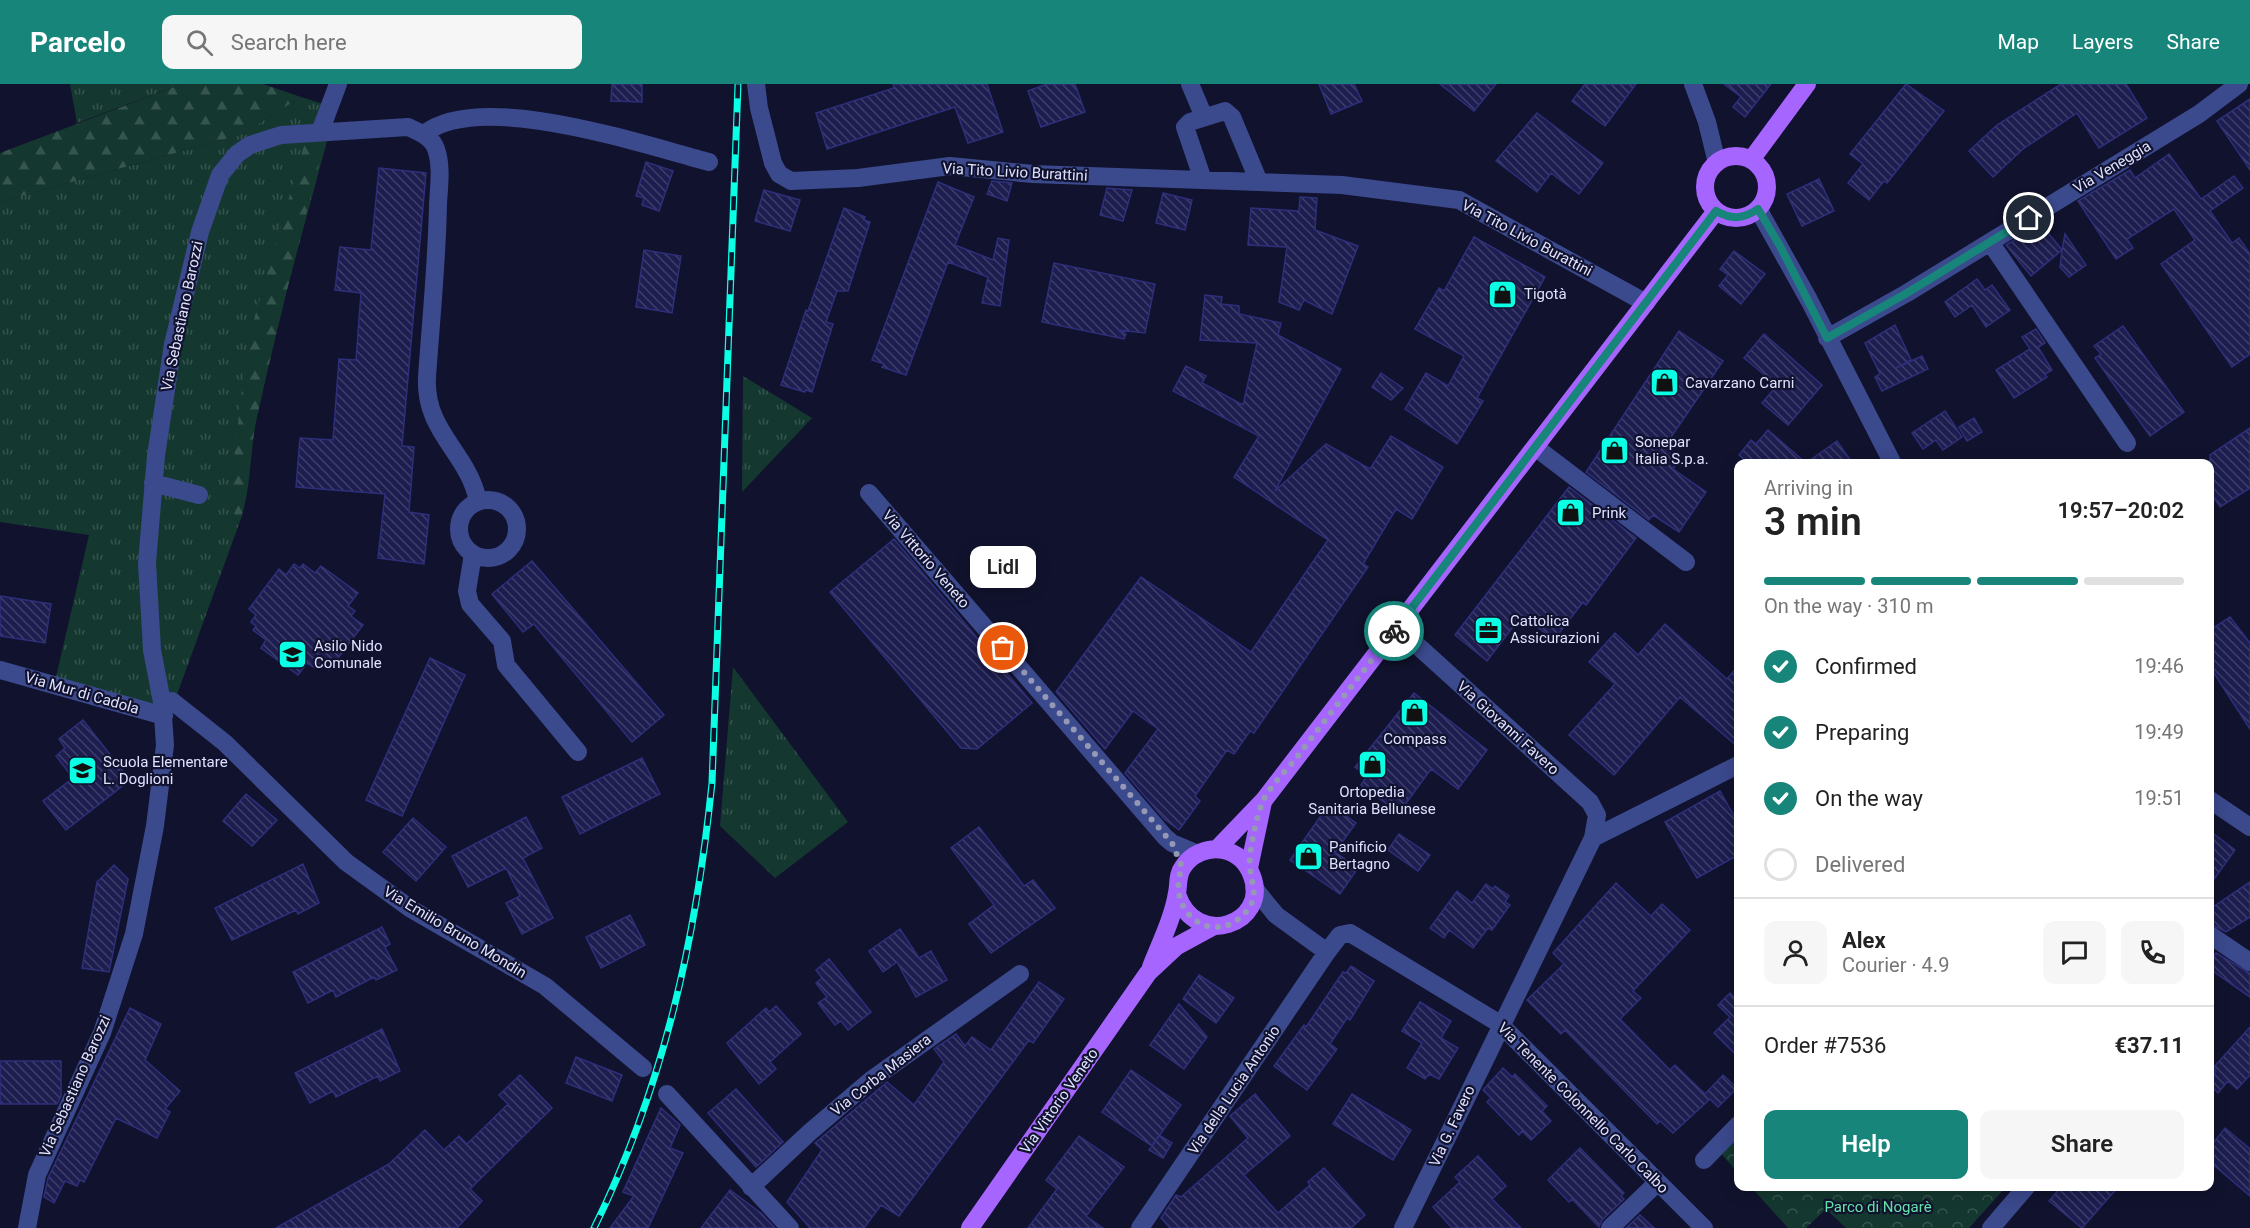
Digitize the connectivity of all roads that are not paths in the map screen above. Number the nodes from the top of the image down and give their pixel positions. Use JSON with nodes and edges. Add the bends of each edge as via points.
{"nodes":[{"id":1,"x":338,"y":84,"type":"edge"},
{"id":2,"x":756,"y":84,"type":"edge"},
{"id":3,"x":1190,"y":84,"type":"edge"},
{"id":4,"x":1693,"y":84,"type":"edge"},
{"id":5,"x":1807,"y":84,"type":"edge"},
{"id":6,"x":2239,"y":84,"type":"edge"},
{"id":7,"x":1204,"y":117,"type":"junction"},
{"id":8,"x":320,"y":132,"type":"junction"},
{"id":9,"x":424,"y":134,"type":"junction"},
{"id":10,"x":1751,"y":160,"type":"junction"},
{"id":11,"x":709,"y":162,"type":"dead end"},
{"id":12,"x":1717,"y":163,"type":"junction"},
{"id":13,"x":1203,"y":180,"type":"junction"},
{"id":14,"x":1259,"y":182,"type":"junction"},
{"id":15,"x":1758,"y":209,"type":"junction"},
{"id":16,"x":1716,"y":211,"type":"junction"},
{"id":17,"x":1990,"y":242,"type":"junction"},
{"id":18,"x":1646,"y":303,"type":"junction"},
{"id":19,"x":1827,"y":338,"type":"junction"},
{"id":20,"x":2127,"y":443,"type":"dead end"},
{"id":21,"x":1535,"y":447,"type":"junction"},
{"id":22,"x":1890,"y":459,"type":"edge"},
{"id":23,"x":153,"y":483,"type":"junction"},
{"id":24,"x":869,"y":493,"type":"dead end"},
{"id":25,"x":199,"y":495,"type":"dead end"},
{"id":26,"x":478,"y":501,"type":"junction"},
{"id":27,"x":473,"y":554,"type":"junction"},
{"id":28,"x":1686,"y":562,"type":"dead end"},
{"id":29,"x":1397,"y":627,"type":"junction"},
{"id":30,"x":0,"y":670,"type":"edge"},
{"id":31,"x":163,"y":709,"type":"junction"},
{"id":32,"x":578,"y":752,"type":"dead end"},
{"id":33,"x":1734,"y":767,"type":"edge"},
{"id":34,"x":1264,"y":800,"type":"junction"},
{"id":35,"x":2214,"y":803,"type":"edge"},
{"id":36,"x":2250,"y":826,"type":"edge"},
{"id":37,"x":1593,"y":838,"type":"junction"},
{"id":38,"x":1172,"y":843,"type":"junction"},
{"id":39,"x":1217,"y":849,"type":"junction"},
{"id":40,"x":1198,"y":854,"type":"junction"},
{"id":41,"x":1182,"y":867,"type":"junction"},
{"id":42,"x":1250,"y":868,"type":"junction"},
{"id":43,"x":1254,"y":888,"type":"junction"},
{"id":44,"x":1177,"y":894,"type":"junction"},
{"id":45,"x":1245,"y":914,"type":"junction"},
{"id":46,"x":1276,"y":915,"type":"junction"},
{"id":47,"x":1212,"y":927,"type":"junction"},
{"id":48,"x":2214,"y":941,"type":"edge"},
{"id":49,"x":1327,"y":952,"type":"junction"},
{"id":50,"x":2250,"y":962,"type":"edge"},
{"id":51,"x":1020,"y":974,"type":"dead end"},
{"id":52,"x":1148,"y":974,"type":"junction"},
{"id":53,"x":1500,"y":1024,"type":"junction"},
{"id":54,"x":643,"y":1068,"type":"dead end"},
{"id":55,"x":667,"y":1094,"type":"dead end"},
{"id":56,"x":1734,"y":1129,"type":"edge"},
{"id":57,"x":1704,"y":1160,"type":"dead end"},
{"id":58,"x":1658,"y":1182,"type":"junction"},
{"id":59,"x":751,"y":1187,"type":"junction"},
{"id":60,"x":2023,"y":1191,"type":"edge"},
{"id":61,"x":27,"y":1228,"type":"edge"},
{"id":62,"x":790,"y":1228,"type":"edge"},
{"id":63,"x":970,"y":1228,"type":"edge"},
{"id":64,"x":1140,"y":1228,"type":"edge"},
{"id":65,"x":1403,"y":1228,"type":"edge"},
{"id":66,"x":1610,"y":1228,"type":"edge"},
{"id":67,"x":1704,"y":1228,"type":"edge"},
{"id":68,"x":1991,"y":1228,"type":"edge"}],
"edges":[{"from":1,"to":8,"type":"street"},
{"from":2,"to":13,"type":"street","name":"Via Tito Livio Burattini","via":[[774,163],[779,174],[791,181],[858,178],[950,166],[1033,174]]},
{"from":3,"to":7,"type":"street"},
{"from":4,"to":12,"type":"street"},
{"from":5,"to":10,"type":"main road"},
{"from":6,"to":17,"type":"street","name":"Via Veneggia","via":[[2199,114]]},
{"from":7,"to":13,"type":"street","via":[[1188,123],[1184,129]]},
{"from":7,"to":14,"type":"street","via":[[1221,111],[1230,114]]},
{"from":8,"to":9,"type":"street","via":[[408,128]]},
{"from":8,"to":23,"type":"street","name":"Via Sebastiano Barozzi","via":[[281,135],[257,142],[237,154],[220,175],[183,299]]},
{"from":9,"to":11,"type":"street","via":[[453,119],[534,120]]},
{"from":9,"to":26,"type":"street","via":[[436,148],[439,167],[428,405],[470,476]]},
{"from":10,"to":12,"type":"main road","via":[[1739,157]]},
{"from":10,"to":15,"type":"main road","via":[[1767,183],[1764,201]]},
{"from":12,"to":16,"type":"main road","via":[[1708,173],[1705,186]]},
{"from":13,"to":14,"type":"street","name":"Via Tito Livio Burattini"},
{"from":14,"to":18,"type":"street","name":"Via Tito Livio Burattini","via":[[1342,185],[1459,200]]},
{"from":15,"to":16,"type":"main road","via":[[1737,218]]},
{"from":15,"to":19,"type":"street"},
{"from":16,"to":18,"type":"main road"},
{"from":17,"to":19,"type":"street","name":"Via Veneggia"},
{"from":17,"to":20,"type":"street"},
{"from":18,"to":21,"type":"main road"},
{"from":19,"to":22,"type":"street"},
{"from":21,"to":28,"type":"street"},
{"from":21,"to":29,"type":"main road"},
{"from":23,"to":25,"type":"street"},
{"from":23,"to":31,"type":"street","name":"Via Sebastiano Barozzi","via":[[148,604]]},
{"from":24,"to":38,"type":"street","name":"Via Vittorio Veneto"},
{"from":26,"to":27,"type":"street","via":[[464,513],[459,531]]},
{"from":26,"to":27,"type":"street","via":[[506,506],[517,532],[509,550],[501,555],[482,558]]},
{"from":27,"to":32,"type":"street","via":[[467,584],[470,604],[502,641],[506,665]]},
{"from":29,"to":34,"type":"main road"},
{"from":29,"to":37,"type":"street","name":"Via Giovanni Favero","via":[[1595,807],[1597,824]]},
{"from":30,"to":31,"type":"street","name":"Via Mur di Cadola"},
{"from":31,"to":54,"type":"street","name":"Via Emilio Bruno Mondin","via":[[172,701],[225,743],[346,862],[411,909],[545,986]]},
{"from":31,"to":61,"type":"street","name":"Via Sebastiano Barozzi","via":[[165,745],[155,826],[134,934],[102,1033],[37,1175]]},
{"from":33,"to":37,"type":"street"},
{"from":34,"to":39,"type":"main road"},
{"from":34,"to":42,"type":"main road"},
{"from":35,"to":36,"type":"street"},
{"from":37,"to":53,"type":"street","name":"Via Giovanni Favero"},
{"from":38,"to":40,"type":"street"},
{"from":38,"to":41,"type":"street"},
{"from":39,"to":40,"type":"main road"},
{"from":39,"to":42,"type":"main road","via":[[1230,852]]},
{"from":40,"to":41,"type":"main road"},
{"from":41,"to":44,"type":"main road","name":"Via Vittorio Veneto"},
{"from":42,"to":43,"type":"main road"},
{"from":43,"to":45,"type":"main road","via":[[1252,903]]},
{"from":43,"to":46,"type":"street"},
{"from":44,"to":47,"type":"main road","via":[[1190,917]]},
{"from":44,"to":52,"type":"main road","name":"Via Vittorio Veneto"},
{"from":45,"to":46,"type":"street"},
{"from":45,"to":47,"type":"main road","name":"Via Vittorio Veneto","via":[[1236,921]]},
{"from":46,"to":49,"type":"street"},
{"from":47,"to":52,"type":"main road","name":"Via Vittorio Veneto","via":[[1177,946]]},
{"from":48,"to":50,"type":"street"},
{"from":49,"to":53,"type":"street","name":"Via Tenente Colonnello Carlo Calbo","via":[[1340,935],[1350,933]]},
{"from":49,"to":64,"type":"street","name":"Via della Lucia Antonio"},
{"from":51,"to":59,"type":"street","name":"Via Corba Masiera","via":[[871,1080]]},
{"from":52,"to":63,"type":"main road","name":"Via Vittorio Veneto"},
{"from":53,"to":58,"type":"street","name":"Via Tenente Colonnello Carlo Calbo"},
{"from":53,"to":65,"type":"street","name":"Via G. Favero"},
{"from":55,"to":59,"type":"street"},
{"from":56,"to":57,"type":"street"},
{"from":58,"to":66,"type":"street"},
{"from":58,"to":67,"type":"street","name":"Via Tenente Colonnello Carlo Calbo"},
{"from":59,"to":62,"type":"street"},
{"from":60,"to":68,"type":"street"}]}
